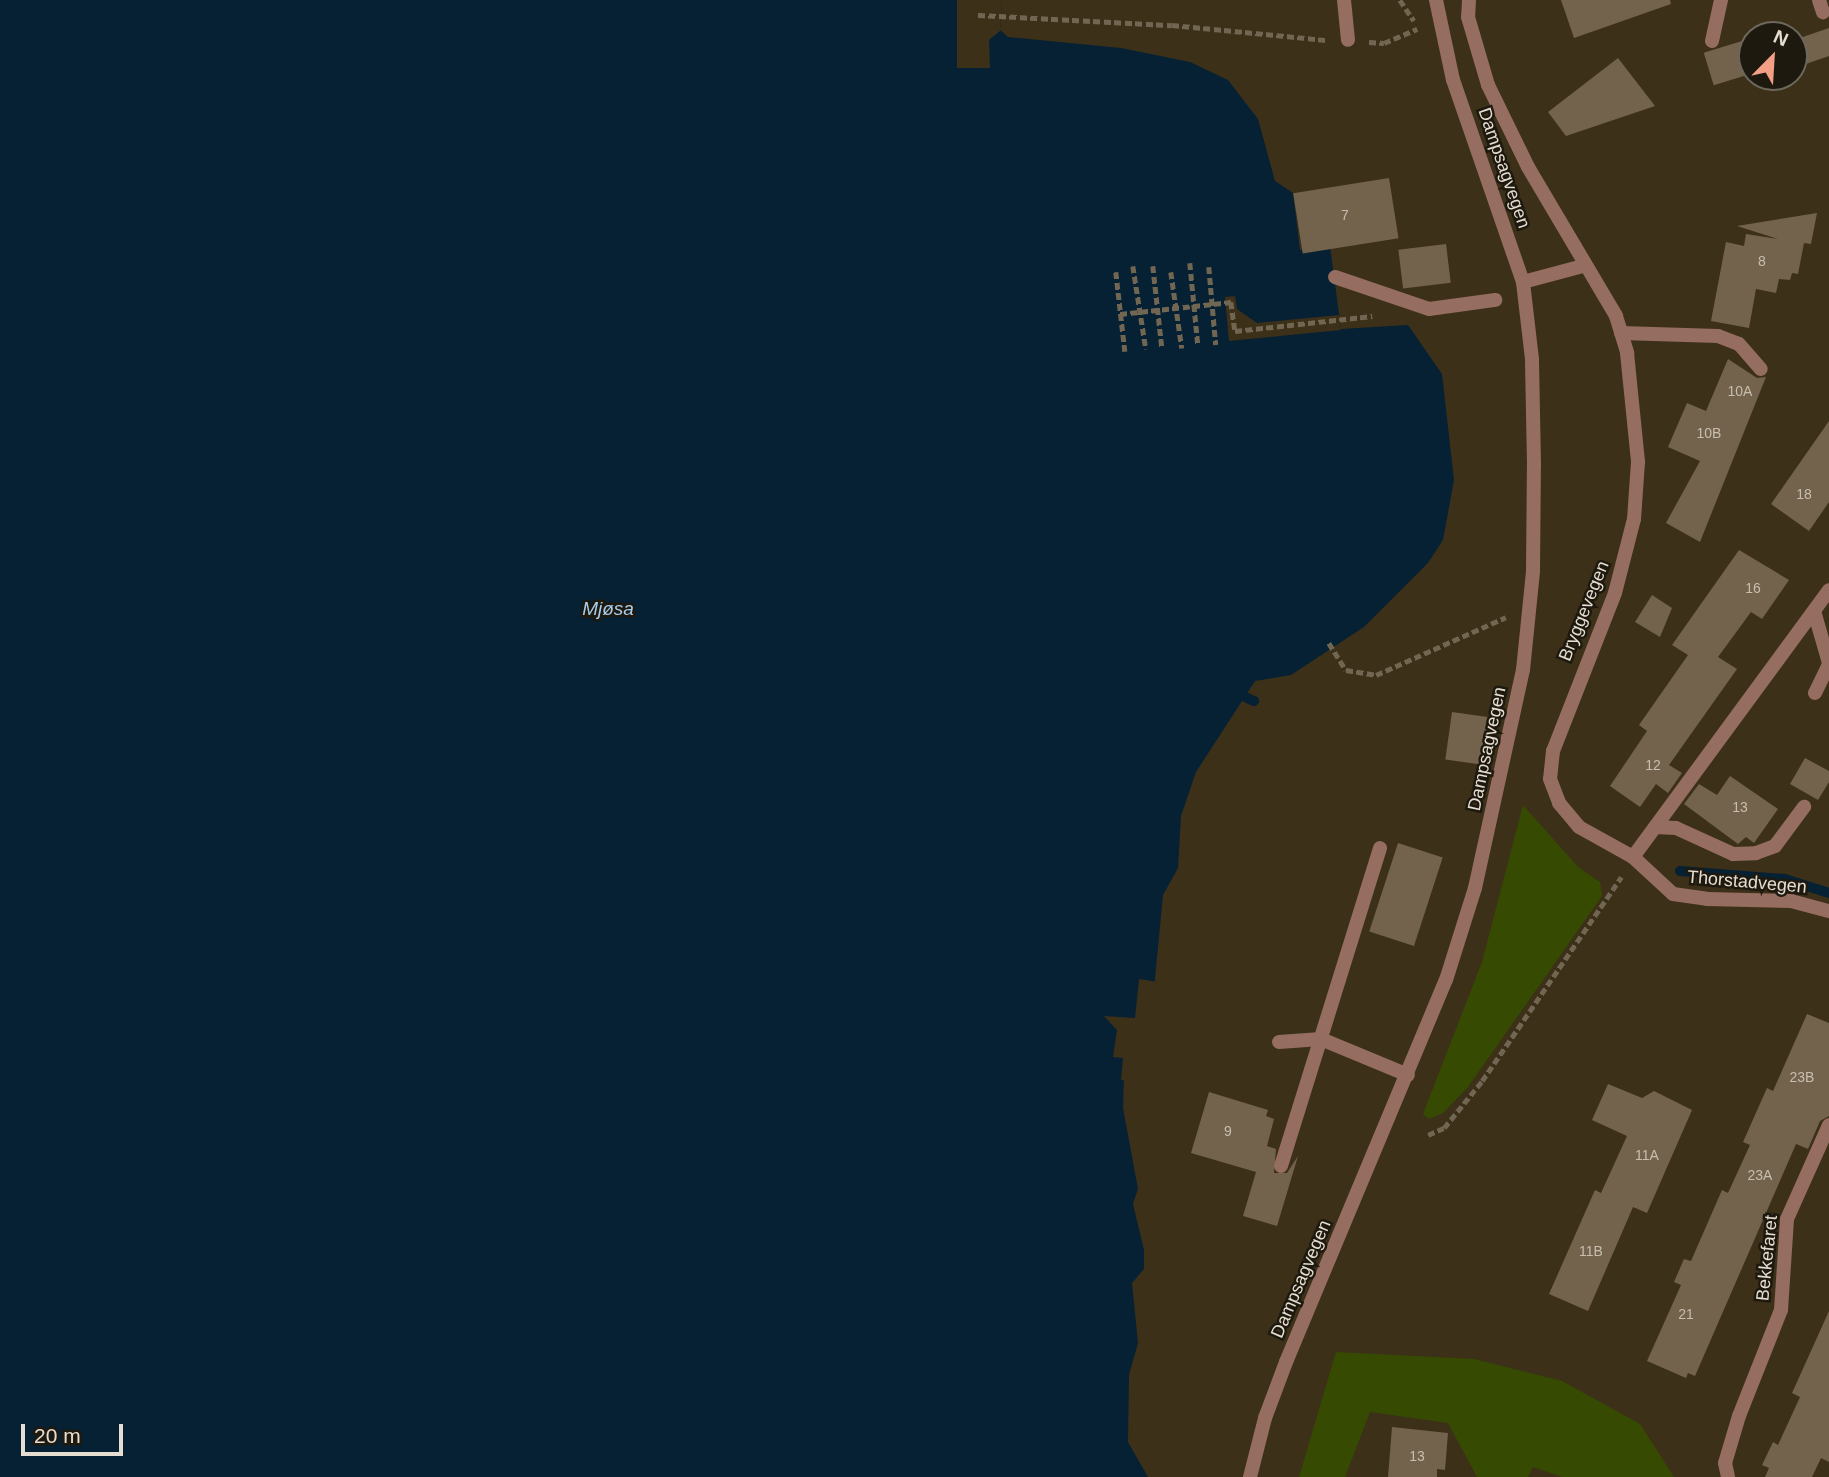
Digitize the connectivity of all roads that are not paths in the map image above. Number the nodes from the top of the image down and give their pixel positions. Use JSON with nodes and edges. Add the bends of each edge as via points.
{"nodes":[{"id":1,"x":1344,"y":0,"type":"edge"},
{"id":2,"x":1436,"y":0,"type":"edge"},
{"id":3,"x":1469,"y":0,"type":"edge"},
{"id":4,"x":1721,"y":0,"type":"edge"},
{"id":5,"x":1348,"y":40,"type":"road end"},
{"id":6,"x":1712,"y":41,"type":"dead end"},
{"id":7,"x":1583,"y":266,"type":"junction"},
{"id":8,"x":1335,"y":277,"type":"dead end"},
{"id":9,"x":1523,"y":282,"type":"junction"},
{"id":10,"x":1495,"y":300,"type":"dead end"},
{"id":11,"x":1621,"y":333,"type":"junction"},
{"id":12,"x":1761,"y":369,"type":"dead end"},
{"id":13,"x":1829,"y":590,"type":"edge"},
{"id":14,"x":1814,"y":611,"type":"junction"},
{"id":15,"x":1829,"y":663,"type":"edge"},
{"id":16,"x":1815,"y":693,"type":"dead end"},
{"id":17,"x":1804,"y":807,"type":"dead end"},
{"id":18,"x":1655,"y":827,"type":"junction"},
{"id":19,"x":1380,"y":848,"type":"dead end"},
{"id":20,"x":1633,"y":858,"type":"junction"},
{"id":21,"x":1829,"y":911,"type":"edge"},
{"id":22,"x":1321,"y":1039,"type":"junction"},
{"id":23,"x":1279,"y":1042,"type":"dead end"},
{"id":24,"x":1408,"y":1076,"type":"junction"},
{"id":25,"x":1829,"y":1125,"type":"edge"},
{"id":26,"x":1281,"y":1166,"type":"dead end"},
{"id":27,"x":1250,"y":1477,"type":"edge"},
{"id":28,"x":1728,"y":1477,"type":"edge"}],
"edges":[{"from":1,"to":5,"type":"street"},
{"from":2,"to":9,"type":"street","name":"Dampsagvegen","via":[[1453,80]]},
{"from":3,"to":7,"type":"street","name":"Bryggevegen","via":[[1468,17],[1488,85]]},
{"from":4,"to":6,"type":"street"},
{"from":7,"to":9,"type":"street"},
{"from":7,"to":11,"type":"street","name":"Bryggevegen","via":[[1601,288]]},
{"from":8,"to":10,"type":"street","via":[[1429,309]]},
{"from":9,"to":24,"type":"street","name":"Dampsagvegen","via":[[1532,359],[1534,465],[1533,571],[1523,670],[1475,888],[1446,980]]},
{"from":11,"to":12,"type":"street","via":[[1718,336],[1739,344]]},
{"from":11,"to":20,"type":"street","name":"Bryggevegen","via":[[1632,394],[1639,493],[1615,593],[1565,712],[1550,779],[1559,803],[1580,827]]},
{"from":13,"to":14,"type":"street"},
{"from":14,"to":15,"type":"street"},
{"from":14,"to":18,"type":"street"},
{"from":15,"to":16,"type":"street"},
{"from":17,"to":18,"type":"street","via":[[1774,846],[1756,853],[1733,854],[1676,828]]},
{"from":18,"to":20,"type":"street"},
{"from":19,"to":22,"type":"street"},
{"from":20,"to":21,"type":"street","name":"Thorstadvegen","via":[[1673,894],[1707,900],[1791,901]]},
{"from":22,"to":23,"type":"street"},
{"from":22,"to":24,"type":"street"},
{"from":22,"to":26,"type":"street"},
{"from":24,"to":27,"type":"street","name":"Dampsagvegen","via":[[1286,1362]]},
{"from":25,"to":28,"type":"street","name":"Bekkefaret","via":[[1787,1219],[1782,1310],[1740,1416],[1725,1463]]}]}
